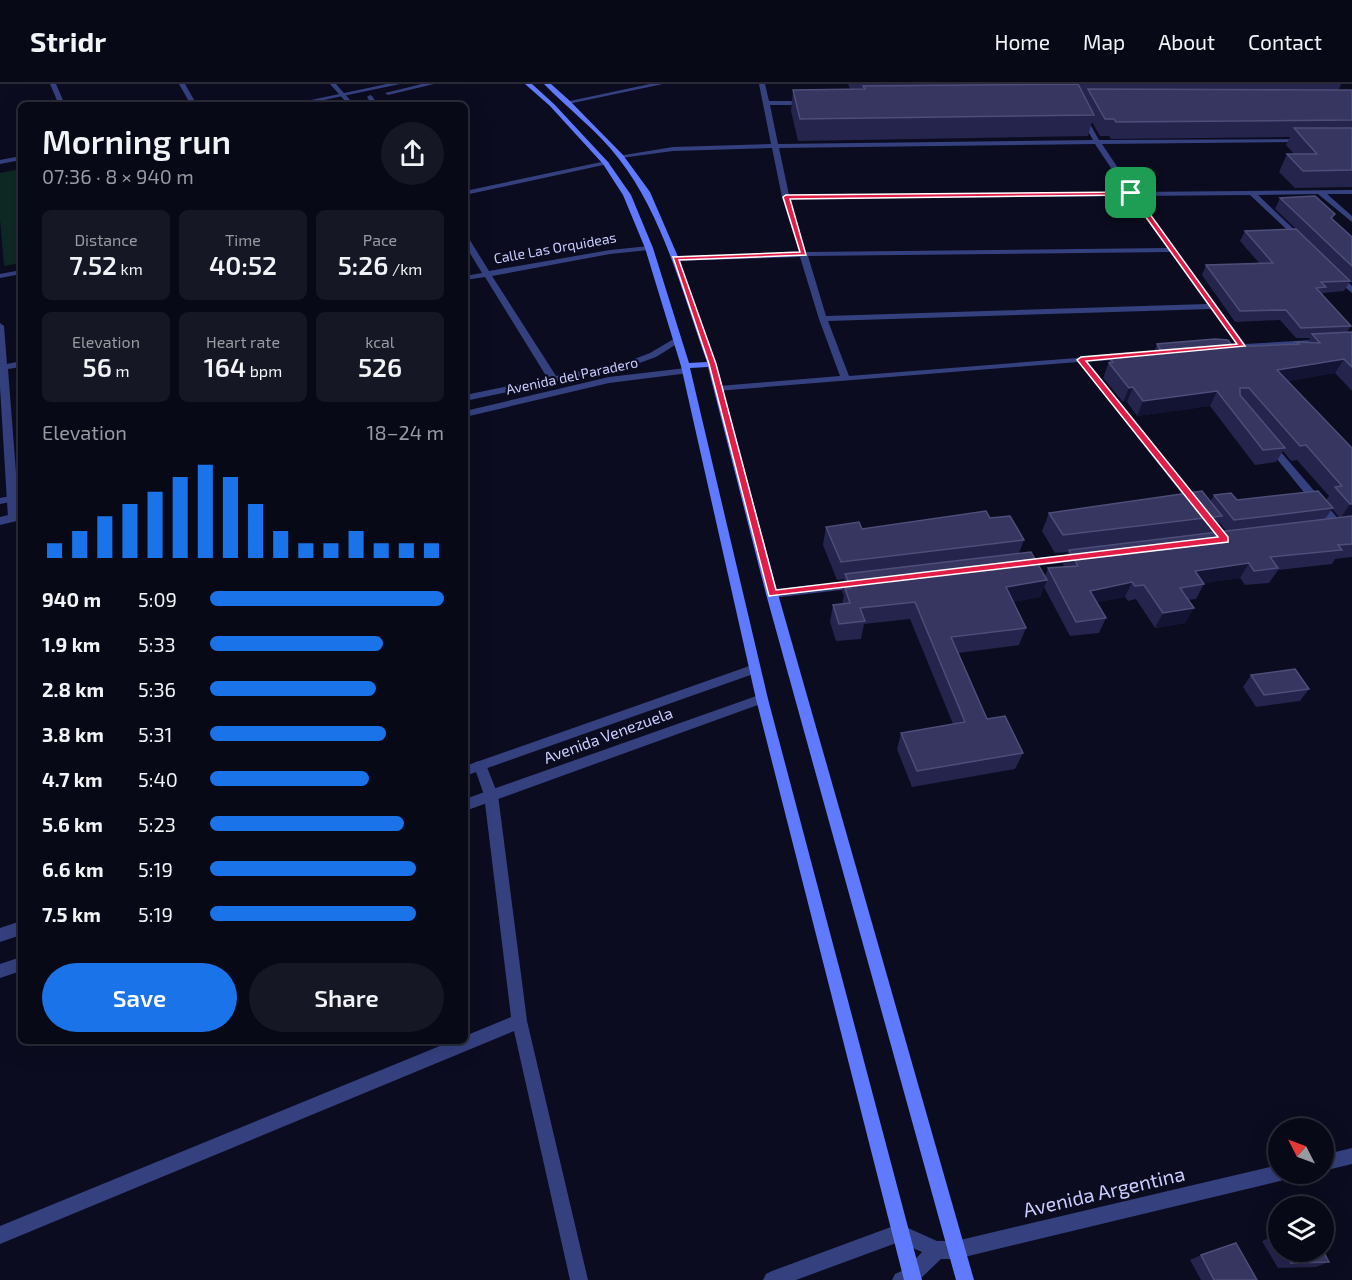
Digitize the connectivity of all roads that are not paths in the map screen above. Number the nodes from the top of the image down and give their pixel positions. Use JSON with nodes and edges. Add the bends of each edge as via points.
{"nodes":[{"id":1,"x":53,"y":84,"type":"edge"},
{"id":2,"x":182,"y":84,"type":"edge"},
{"id":3,"x":333,"y":84,"type":"edge"},
{"id":4,"x":397,"y":84,"type":"edge"},
{"id":5,"x":431,"y":84,"type":"edge"},
{"id":6,"x":528,"y":84,"type":"edge"},
{"id":7,"x":547,"y":84,"type":"edge"},
{"id":8,"x":660,"y":84,"type":"edge"},
{"id":9,"x":762,"y":84,"type":"edge"},
{"id":10,"x":343,"y":95,"type":"junction"},
{"id":11,"x":370,"y":97,"type":"junction"},
{"id":12,"x":348,"y":101,"type":"junction"},
{"id":13,"x":61,"y":102,"type":"edge"},
{"id":14,"x":192,"y":102,"type":"edge"},
{"id":15,"x":306,"y":102,"type":"edge"},
{"id":16,"x":343,"y":102,"type":"edge"},
{"id":17,"x":373,"y":102,"type":"edge"},
{"id":18,"x":568,"y":102,"type":"junction"},
{"id":19,"x":1075,"y":102,"type":"edge"},
{"id":20,"x":767,"y":103,"type":"junction"},
{"id":21,"x":814,"y":103,"type":"edge"},
{"id":22,"x":1317,"y":140,"type":"edge"},
{"id":23,"x":1098,"y":144,"type":"junction"},
{"id":24,"x":776,"y":146,"type":"junction"},
{"id":25,"x":621,"y":156,"type":"junction"},
{"id":26,"x":18,"y":159,"type":"edge"},
{"id":27,"x":0,"y":162,"type":"edge"},
{"id":28,"x":606,"y":163,"type":"junction"},
{"id":29,"x":18,"y":167,"type":"edge"},
{"id":30,"x":0,"y":170,"type":"edge"},
{"id":31,"x":468,"y":192,"type":"edge"},
{"id":32,"x":1251,"y":192,"type":"junction"},
{"id":33,"x":1320,"y":192,"type":"junction"},
{"id":34,"x":1352,"y":192,"type":"edge"},
{"id":35,"x":1131,"y":193,"type":"junction"},
{"id":36,"x":786,"y":197,"type":"junction"},
{"id":37,"x":1352,"y":220,"type":"edge"},
{"id":38,"x":468,"y":244,"type":"edge"},
{"id":39,"x":649,"y":248,"type":"junction"},
{"id":40,"x":1174,"y":250,"type":"junction"},
{"id":41,"x":1310,"y":250,"type":"edge"},
{"id":42,"x":804,"y":254,"type":"junction"},
{"id":43,"x":675,"y":259,"type":"junction"},
{"id":44,"x":1327,"y":267,"type":"edge"},
{"id":45,"x":18,"y":273,"type":"edge"},
{"id":46,"x":487,"y":274,"type":"junction"},
{"id":47,"x":0,"y":276,"type":"edge"},
{"id":48,"x":468,"y":277,"type":"edge"},
{"id":49,"x":1352,"y":291,"type":"edge"},
{"id":50,"x":1214,"y":306,"type":"junction"},
{"id":51,"x":823,"y":319,"type":"junction"},
{"id":52,"x":0,"y":326,"type":"edge"},
{"id":53,"x":677,"y":340,"type":"junction"},
{"id":54,"x":1319,"y":342,"type":"edge"},
{"id":55,"x":1242,"y":346,"type":"junction"},
{"id":56,"x":1207,"y":349,"type":"edge"},
{"id":57,"x":1161,"y":353,"type":"edge"},
{"id":58,"x":1081,"y":360,"type":"junction"},
{"id":59,"x":712,"y":364,"type":"junction"},
{"id":60,"x":18,"y":365,"type":"edge"},
{"id":61,"x":1,"y":368,"type":"edge"},
{"id":62,"x":686,"y":369,"type":"junction"},
{"id":63,"x":845,"y":378,"type":"junction"},
{"id":64,"x":553,"y":379,"type":"junction"},
{"id":65,"x":719,"y":389,"type":"junction"},
{"id":66,"x":468,"y":397,"type":"edge"},
{"id":67,"x":468,"y":413,"type":"edge"},
{"id":68,"x":1260,"y":433,"type":"edge"},
{"id":69,"x":17,"y":497,"type":"edge"},
{"id":70,"x":0,"y":501,"type":"edge"},
{"id":71,"x":17,"y":517,"type":"edge"},
{"id":72,"x":0,"y":521,"type":"edge"},
{"id":73,"x":1352,"y":523,"type":"edge"},
{"id":74,"x":1212,"y":541,"type":"edge"},
{"id":75,"x":1094,"y":555,"type":"edge"},
{"id":76,"x":1010,"y":565,"type":"edge"},
{"id":77,"x":868,"y":583,"type":"edge"},
{"id":78,"x":772,"y":594,"type":"junction"},
{"id":79,"x":755,"y":669,"type":"junction"},
{"id":80,"x":762,"y":699,"type":"junction"},
{"id":81,"x":472,"y":769,"type":"edge"},
{"id":82,"x":491,"y":795,"type":"junction"},
{"id":83,"x":468,"y":804,"type":"edge"},
{"id":84,"x":18,"y":929,"type":"edge"},
{"id":85,"x":0,"y":935,"type":"edge"},
{"id":86,"x":18,"y":965,"type":"edge"},
{"id":87,"x":0,"y":971,"type":"edge"},
{"id":88,"x":519,"y":1021,"type":"junction"},
{"id":89,"x":468,"y":1042,"type":"edge"},
{"id":90,"x":463,"y":1044,"type":"edge"},
{"id":91,"x":1352,"y":1156,"type":"edge"},
{"id":92,"x":1334,"y":1160,"type":"edge"},
{"id":93,"x":1268,"y":1176,"type":"edge"},
{"id":94,"x":899,"y":1233,"type":"junction"},
{"id":95,"x":0,"y":1236,"type":"edge"},
{"id":96,"x":937,"y":1250,"type":"junction"},
{"id":97,"x":956,"y":1250,"type":"junction"},
{"id":98,"x":909,"y":1278,"type":"edge"},
{"id":99,"x":579,"y":1280,"type":"edge"},
{"id":100,"x":772,"y":1280,"type":"edge"},
{"id":101,"x":965,"y":1280,"type":"edge"}],
"edges":[{"from":1,"to":13,"type":"street"},
{"from":2,"to":14,"type":"street"},
{"from":3,"to":10,"type":"street"},
{"from":4,"to":10,"type":"street"},
{"from":5,"to":11,"type":"street"},
{"from":6,"to":28,"type":"main road"},
{"from":7,"to":18,"type":"main road"},
{"from":8,"to":18,"type":"street"},
{"from":9,"to":20,"type":"street"},
{"from":10,"to":12,"type":"street"},
{"from":10,"to":15,"type":"street"},
{"from":11,"to":12,"type":"street"},
{"from":11,"to":17,"type":"street"},
{"from":12,"to":16,"type":"street"},
{"from":18,"to":25,"type":"main road"},
{"from":19,"to":23,"type":"street"},
{"from":20,"to":21,"type":"street"},
{"from":20,"to":24,"type":"street"},
{"from":22,"to":23,"type":"street"},
{"from":23,"to":24,"type":"street"},
{"from":23,"to":35,"type":"street"},
{"from":24,"to":25,"type":"street","via":[[674,149]]},
{"from":24,"to":36,"type":"street"},
{"from":25,"to":43,"type":"main road","via":[[646,192]]},
{"from":26,"to":27,"type":"street"},
{"from":28,"to":31,"type":"street"},
{"from":28,"to":39,"type":"main road","via":[[627,195]]},
{"from":29,"to":30,"type":"street"},
{"from":32,"to":33,"type":"street"},
{"from":32,"to":35,"type":"street"},
{"from":32,"to":41,"type":"street"},
{"from":33,"to":34,"type":"street"},
{"from":33,"to":37,"type":"street"},
{"from":35,"to":36,"type":"street"},
{"from":35,"to":40,"type":"street"},
{"from":36,"to":42,"type":"street"},
{"from":38,"to":46,"type":"street"},
{"from":39,"to":46,"type":"street","name":"Calle Las Orquideas"},
{"from":39,"to":53,"type":"main road"},
{"from":40,"to":42,"type":"street"},
{"from":40,"to":50,"type":"street"},
{"from":42,"to":43,"type":"street"},
{"from":42,"to":51,"type":"street"},
{"from":43,"to":59,"type":"main road"},
{"from":44,"to":49,"type":"street"},
{"from":45,"to":47,"type":"street"},
{"from":46,"to":48,"type":"street","name":"Calle Las Orquideas"},
{"from":46,"to":64,"type":"street"},
{"from":50,"to":51,"type":"street"},
{"from":50,"to":55,"type":"street"},
{"from":51,"to":63,"type":"street"},
{"from":52,"to":61,"type":"street"},
{"from":53,"to":62,"type":"main road"},
{"from":53,"to":64,"type":"street","name":"Avenida del Paradero","via":[[631,363]]},
{"from":54,"to":55,"type":"street"},
{"from":55,"to":56,"type":"street"},
{"from":57,"to":58,"type":"street"},
{"from":58,"to":63,"type":"street"},
{"from":58,"to":74,"type":"street","via":[[1230,539]]},
{"from":59,"to":62,"type":"main road"},
{"from":59,"to":65,"type":"main road"},
{"from":60,"to":61,"type":"street"},
{"from":61,"to":69,"type":"street"},
{"from":62,"to":67,"type":"street","name":"Avenida del Paradero","via":[[609,380]]},
{"from":62,"to":79,"type":"main road"},
{"from":63,"to":65,"type":"street"},
{"from":64,"to":66,"type":"street","name":"Avenida del Paradero"},
{"from":65,"to":78,"type":"main road"},
{"from":68,"to":73,"type":"street","via":[[1332,526]]},
{"from":69,"to":70,"type":"street"},
{"from":69,"to":71,"type":"street"},
{"from":71,"to":72,"type":"street"},
{"from":75,"to":76,"type":"street"},
{"from":77,"to":78,"type":"street"},
{"from":78,"to":97,"type":"main road"},
{"from":79,"to":80,"type":"main road"},
{"from":79,"to":81,"type":"street","name":"Avenida Venezuela"},
{"from":80,"to":82,"type":"street","name":"Avenida Venezuela"},
{"from":80,"to":94,"type":"main road"},
{"from":81,"to":82,"type":"street"},
{"from":82,"to":83,"type":"street","name":"Avenida Venezuela"},
{"from":82,"to":88,"type":"street"},
{"from":84,"to":85,"type":"street"},
{"from":86,"to":87,"type":"street"},
{"from":88,"to":89,"type":"street"},
{"from":88,"to":99,"type":"street"},
{"from":90,"to":95,"type":"street"},
{"from":91,"to":92,"type":"street"},
{"from":93,"to":97,"type":"street","name":"Avenida Argentina"},
{"from":94,"to":96,"type":"street","name":"Avenida Argentina"},
{"from":94,"to":98,"type":"main road"},
{"from":94,"to":100,"type":"street"},
{"from":96,"to":97,"type":"street","name":"Avenida Argentina"},
{"from":96,"to":98,"type":"street"},
{"from":97,"to":101,"type":"main road"}]}
